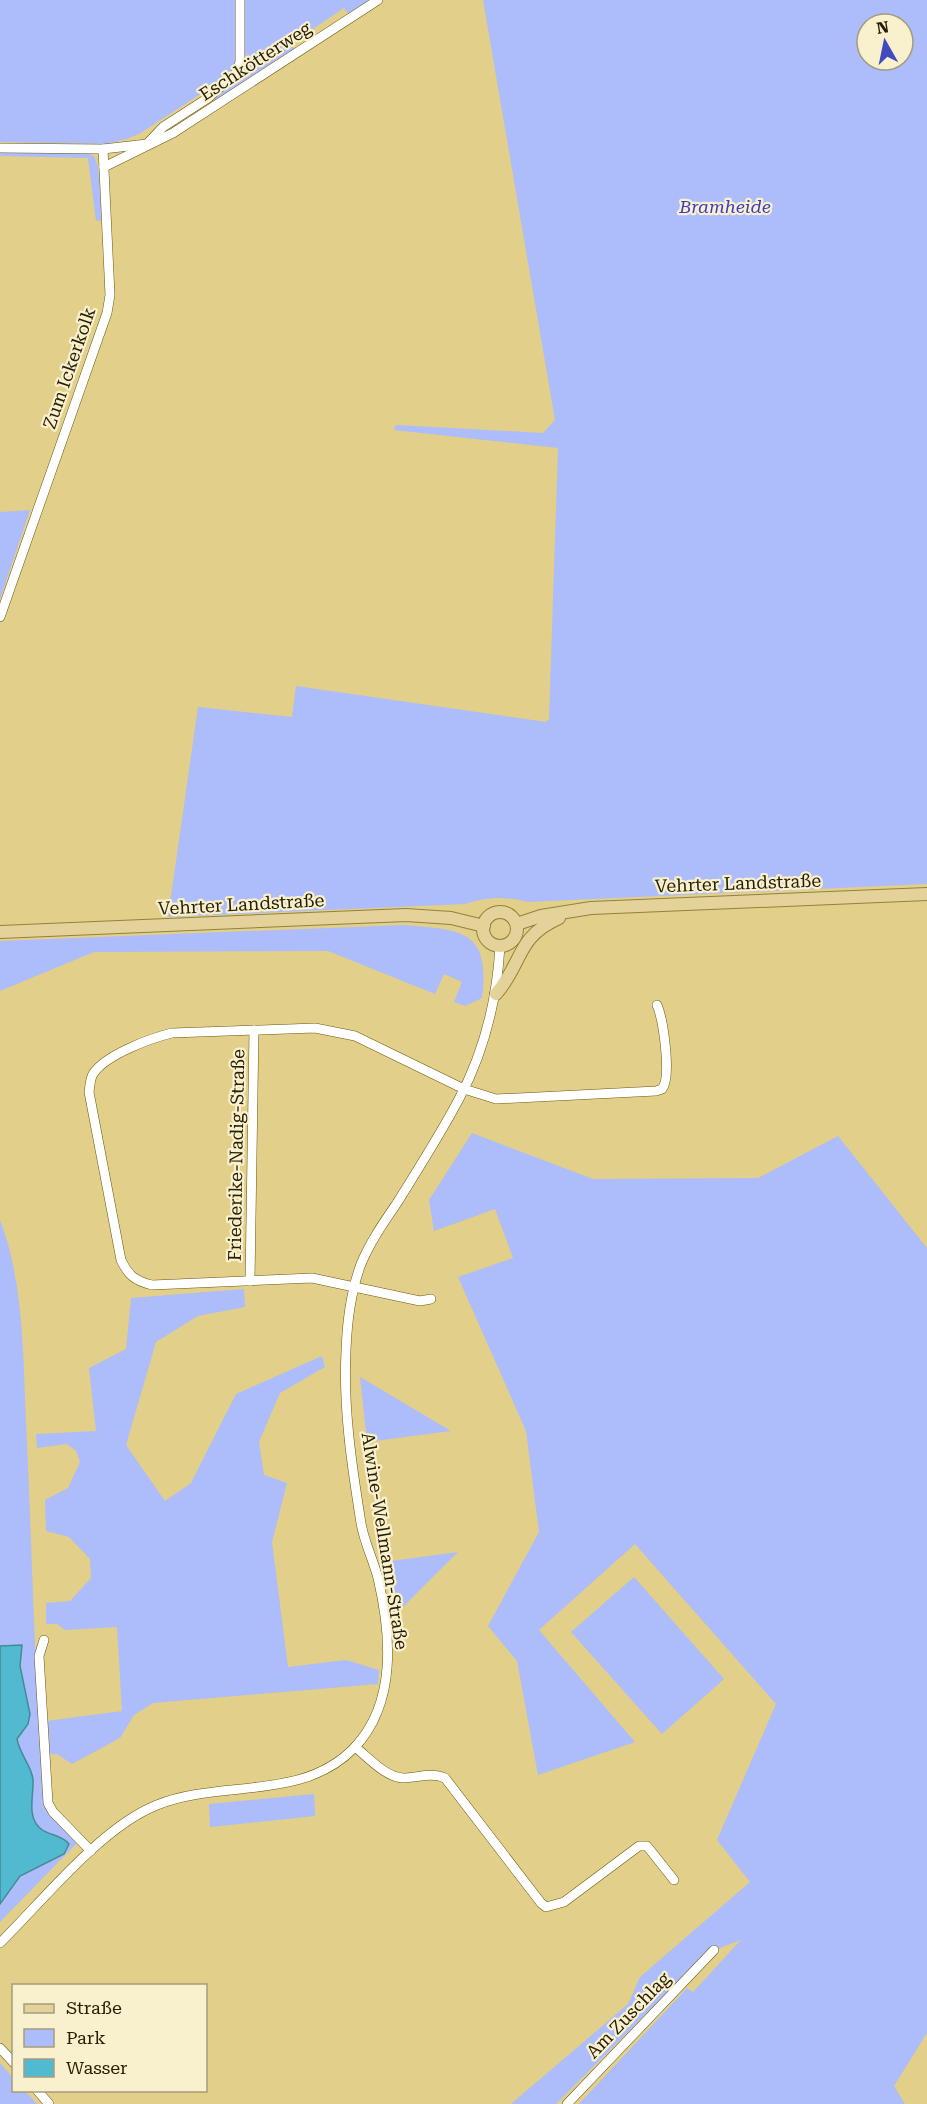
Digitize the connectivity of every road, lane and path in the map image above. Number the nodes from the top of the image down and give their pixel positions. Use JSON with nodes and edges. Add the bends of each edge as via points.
{"nodes":[{"id":1,"x":240,"y":0,"type":"edge"},
{"id":2,"x":378,"y":0,"type":"edge"},
{"id":3,"x":147,"y":144,"type":"junction"},
{"id":4,"x":0,"y":148,"type":"edge"},
{"id":5,"x":103,"y":149,"type":"junction"},
{"id":6,"x":105,"y":167,"type":"junction"},
{"id":7,"x":0,"y":616,"type":"edge"},
{"id":8,"x":927,"y":894,"type":"edge"},
{"id":9,"x":567,"y":911,"type":"junction"},
{"id":10,"x":517,"y":924,"type":"junction"},
{"id":11,"x":484,"y":926,"type":"junction"},
{"id":12,"x":0,"y":932,"type":"edge"},
{"id":13,"x":500,"y":946,"type":"junction"},
{"id":14,"x":496,"y":994,"type":"junction"},
{"id":15,"x":657,"y":1005,"type":"dead end"},
{"id":16,"x":254,"y":1030,"type":"junction"},
{"id":17,"x":464,"y":1089,"type":"junction"},
{"id":18,"x":250,"y":1281,"type":"junction"},
{"id":19,"x":354,"y":1287,"type":"junction"},
{"id":20,"x":431,"y":1299,"type":"dead end"},
{"id":21,"x":44,"y":1640,"type":"dead end"},
{"id":22,"x":355,"y":1747,"type":"junction"},
{"id":23,"x":91,"y":1851,"type":"junction"},
{"id":24,"x":674,"y":1880,"type":"dead end"},
{"id":25,"x":0,"y":1943,"type":"edge"},
{"id":26,"x":714,"y":1950,"type":"dead end"},
{"id":27,"x":0,"y":2048,"type":"edge"},
{"id":28,"x":12,"y":2061,"type":"edge"},
{"id":29,"x":38,"y":2092,"type":"edge"},
{"id":30,"x":49,"y":2104,"type":"edge"},
{"id":31,"x":567,"y":2104,"type":"edge"}],
"edges":[{"from":1,"to":3,"type":"street","via":[[240,62],[236,73]]},
{"from":2,"to":3,"type":"street","name":"Eschkötterweg","via":[[173,133]]},
{"from":3,"to":5,"type":"street"},
{"from":3,"to":6,"type":"street"},
{"from":4,"to":5,"type":"street"},
{"from":5,"to":6,"type":"street","name":"Zum Ickerkolk"},
{"from":6,"to":7,"type":"street","name":"Zum Ickerkolk","via":[[110,295],[107,313]]},
{"from":8,"to":9,"type":"main road","name":"Vehrter Landstraße"},
{"from":9,"to":10,"type":"main road","name":"Vehrter Landstraße"},
{"from":9,"to":14,"type":"main road","via":[[534,932]]},
{"from":10,"to":11,"type":"main road","via":[[511,916],[497,912],[488,917]]},
{"from":10,"to":13,"type":"main road","via":[[513,941]]},
{"from":11,"to":12,"type":"main road","name":"Vehrter Landstraße","via":[[451,918],[406,915]]},
{"from":11,"to":13,"type":"main road","via":[[488,941]]},
{"from":13,"to":14,"type":"street","name":"Alwine-Wellmann-Straße"},
{"from":14,"to":17,"type":"street","name":"Alwine-Wellmann-Straße"},
{"from":15,"to":17,"type":"street","via":[[662,1017],[666,1079],[662,1089],[496,1100]]},
{"from":16,"to":17,"type":"street","via":[[315,1028],[355,1036]]},
{"from":16,"to":18,"type":"street","name":"Friederike-Nadig-Straße"},
{"from":16,"to":18,"type":"street","via":[[154,1037],[101,1063],[91,1076],[89,1092],[121,1260],[127,1273],[138,1282],[152,1285]]},
{"from":17,"to":19,"type":"street","name":"Alwine-Wellmann-Straße","via":[[375,1238]]},
{"from":18,"to":19,"type":"street","via":[[312,1278]]},
{"from":19,"to":20,"type":"street","via":[[420,1301]]},
{"from":19,"to":22,"type":"street","name":"Alwine-Wellmann-Straße","via":[[346,1349],[347,1407],[362,1525],[378,1580],[388,1667],[380,1708]]},
{"from":21,"to":23,"type":"street","via":[[39,1656],[48,1803]]},
{"from":22,"to":23,"type":"street","name":"Alwine-Wellmann-Straße","via":[[336,1763],[295,1782],[207,1790],[154,1806],[130,1819]]},
{"from":22,"to":24,"type":"street","via":[[390,1775],[445,1778],[546,1907],[564,1902],[639,1846],[647,1846]]},
{"from":23,"to":25,"type":"street","name":"Alwine-Wellmann-Straße"},
{"from":26,"to":31,"type":"street","name":"Am Zuschlag"},
{"from":27,"to":28,"type":"street"},
{"from":29,"to":30,"type":"street"}]}
